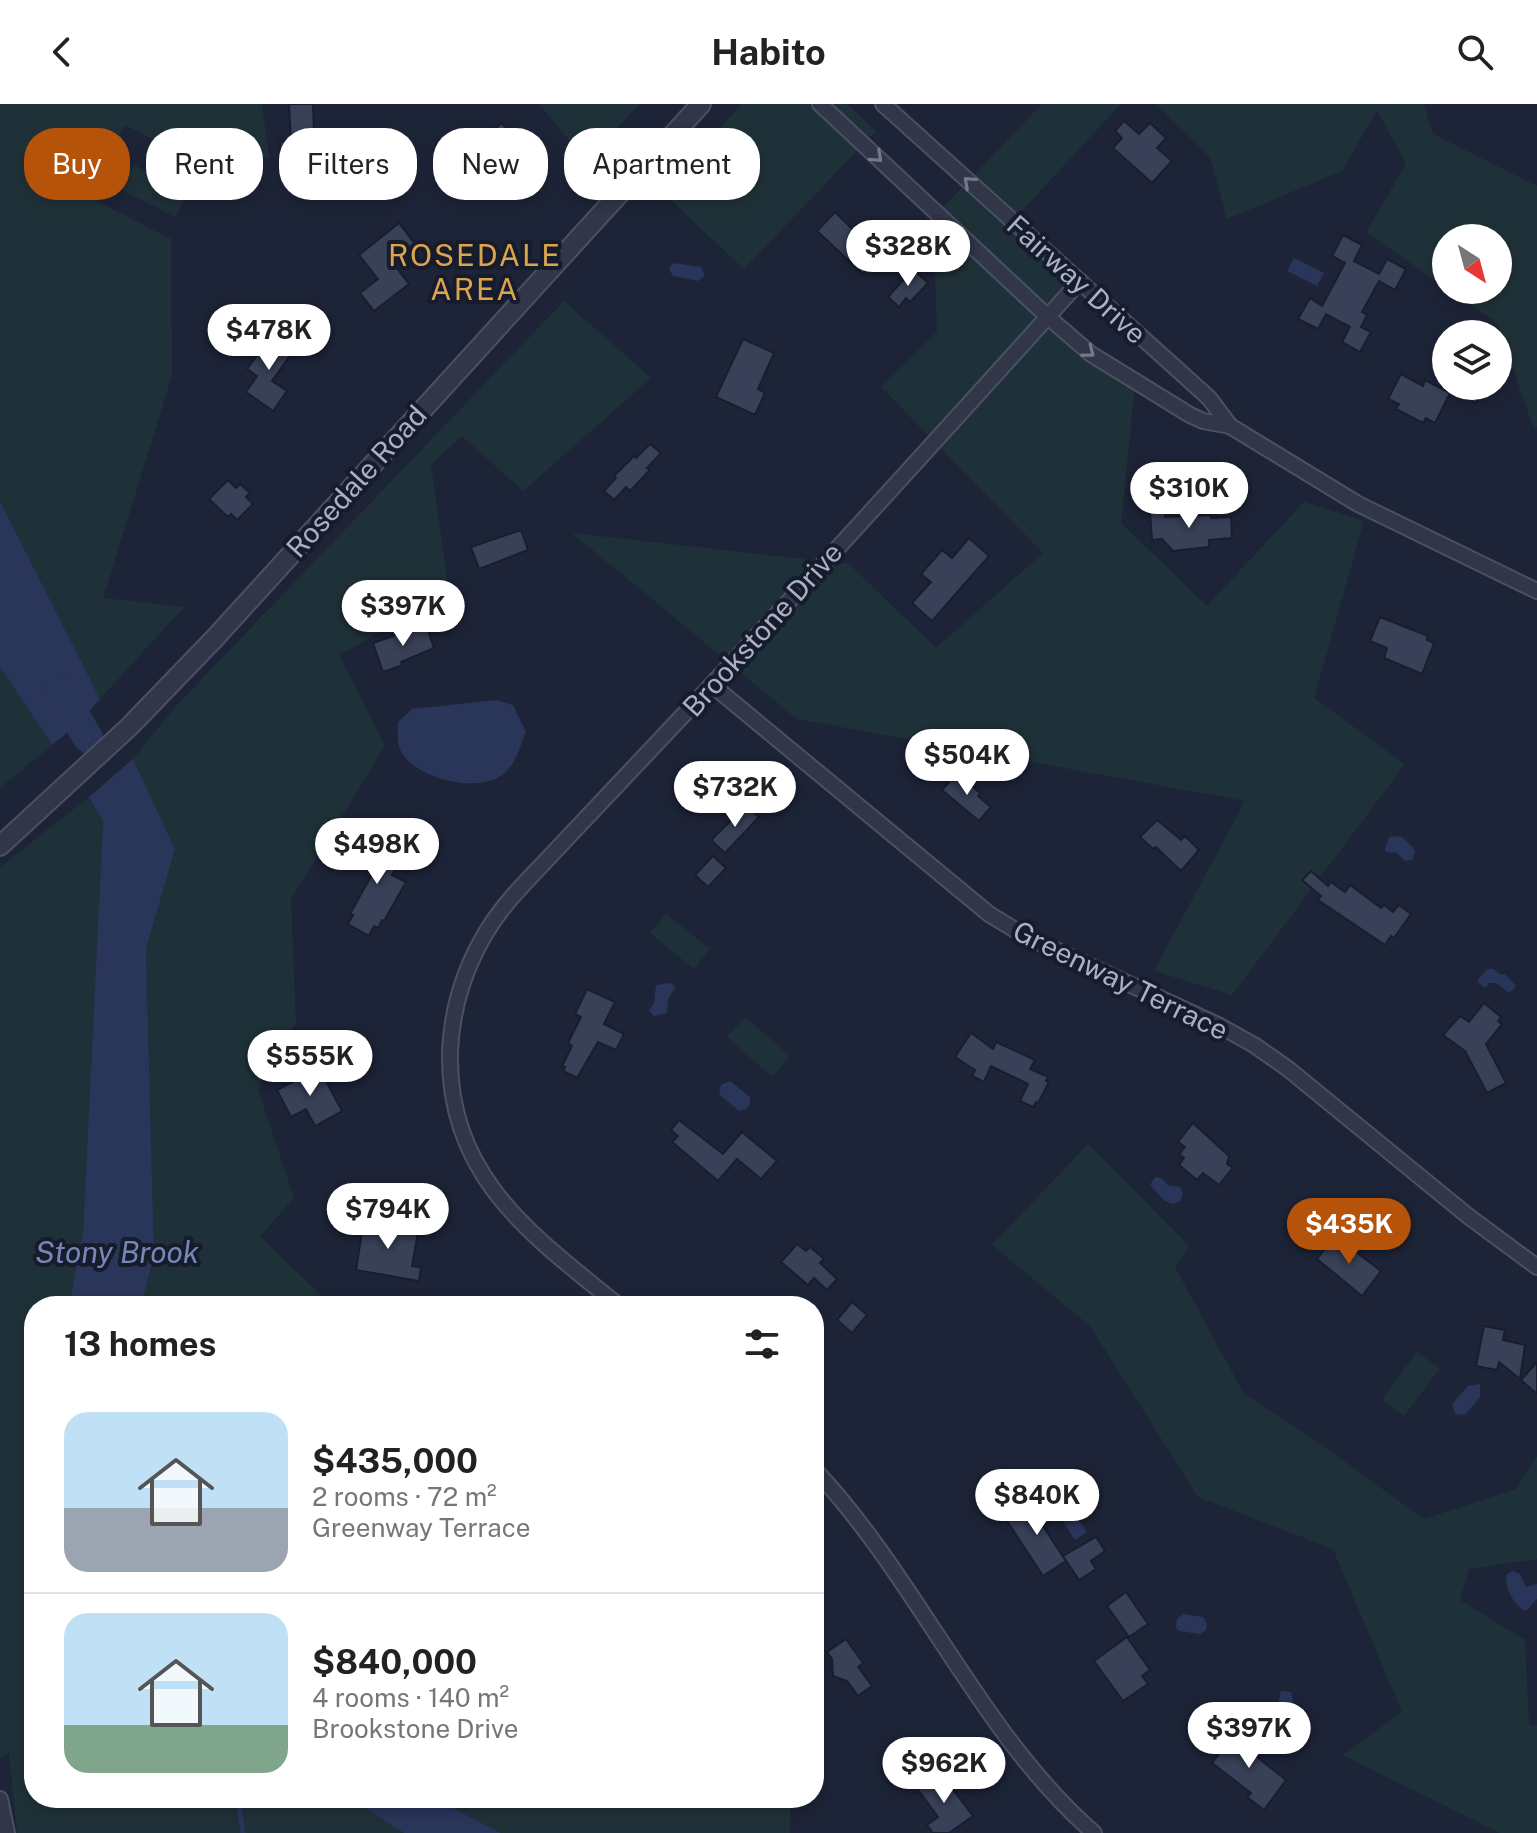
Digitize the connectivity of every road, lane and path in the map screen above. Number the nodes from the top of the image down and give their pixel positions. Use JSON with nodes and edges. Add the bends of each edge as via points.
{"nodes":[{"id":1,"x":701,"y":104,"type":"edge"},
{"id":2,"x":820,"y":104,"type":"edge"},
{"id":3,"x":883,"y":104,"type":"edge"},
{"id":4,"x":1080,"y":281,"type":"junction"},
{"id":5,"x":1048,"y":317,"type":"junction"},
{"id":6,"x":1230,"y":426,"type":"junction"},
{"id":7,"x":1537,"y":591,"type":"edge"},
{"id":8,"x":712,"y":685,"type":"junction"},
{"id":9,"x":0,"y":846,"type":"edge"},
{"id":10,"x":1537,"y":1267,"type":"edge"},
{"id":11,"x":607,"y":1296,"type":"edge"},
{"id":12,"x":824,"y":1481,"type":"edge"},
{"id":13,"x":0,"y":1799,"type":"edge"},
{"id":14,"x":7,"y":1833,"type":"edge"},
{"id":15,"x":1094,"y":1833,"type":"edge"}],
"edges":[{"from":1,"to":9,"type":"street","name":"Rosedale Road","via":[[214,639],[129,727]]},
{"from":2,"to":5,"type":"street","name":"Fairway Drive","one_way":true},
{"from":4,"to":3,"type":"street","name":"Fairway Drive","one_way":true},
{"from":4,"to":5,"type":"street","name":"Brookstone Drive"},
{"from":4,"to":6,"type":"street","name":"Fairway Drive","via":[[1209,398]]},
{"from":5,"to":6,"type":"street","name":"Fairway Drive","one_way":true,"via":[[1122,374],[1203,421]]},
{"from":5,"to":8,"type":"street","name":"Brookstone Drive"},
{"from":6,"to":7,"type":"street","name":"Fairway Drive","via":[[1358,504]]},
{"from":8,"to":10,"type":"street","name":"Greenway Terrace","via":[[989,914],[1254,1045]]},
{"from":8,"to":11,"type":"street","name":"Brookstone Drive","via":[[502,909],[472,957],[453,1024],[452,1085],[467,1145],[482,1174],[519,1223]]},
{"from":12,"to":15,"type":"street","via":[[865,1528],[1016,1747]]},
{"from":13,"to":14,"type":"street"}]}
